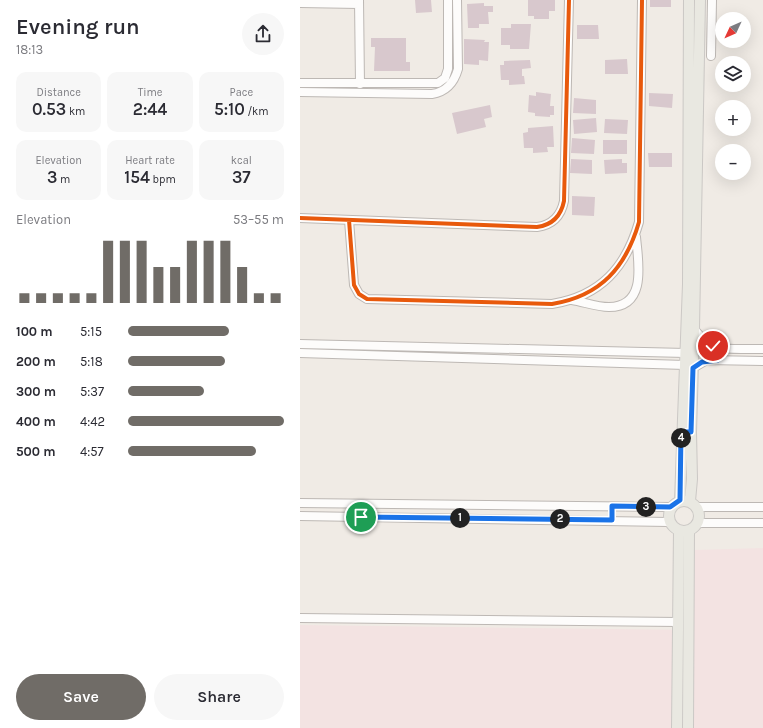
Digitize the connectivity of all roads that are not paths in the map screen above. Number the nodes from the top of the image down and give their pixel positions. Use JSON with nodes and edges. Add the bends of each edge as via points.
{"nodes":[{"id":1,"x":448,"y":0,"type":"edge"},
{"id":2,"x":457,"y":0,"type":"edge"},
{"id":3,"x":569,"y":0,"type":"edge"},
{"id":4,"x":642,"y":0,"type":"edge"},
{"id":5,"x":688,"y":0,"type":"edge"},
{"id":6,"x":700,"y":0,"type":"edge"},
{"id":7,"x":712,"y":0,"type":"edge"},
{"id":8,"x":359,"y":2,"type":"edge"},
{"id":9,"x":300,"y":3,"type":"edge"},
{"id":10,"x":711,"y":56,"type":"dead end"},
{"id":11,"x":300,"y":83,"type":"edge"},
{"id":12,"x":360,"y":84,"type":"junction"},
{"id":13,"x":300,"y":92,"type":"edge"},
{"id":14,"x":300,"y":218,"type":"edge"},
{"id":15,"x":349,"y":220,"type":"junction"},
{"id":16,"x":636,"y":232,"type":"junction"},
{"id":17,"x":691,"y":284,"type":"junction"},
{"id":18,"x":572,"y":300,"type":"junction"},
{"id":19,"x":694,"y":329,"type":"junction"},
{"id":20,"x":300,"y":344,"type":"edge"},
{"id":21,"x":718,"y":348,"type":"junction"},
{"id":22,"x":763,"y":349,"type":"edge"},
{"id":23,"x":300,"y":353,"type":"edge"},
{"id":24,"x":686,"y":353,"type":"junction"},
{"id":25,"x":718,"y":360,"type":"junction"},
{"id":26,"x":763,"y":361,"type":"edge"},
{"id":27,"x":689,"y":366,"type":"junction"},
{"id":28,"x":300,"y":503,"type":"edge"},
{"id":29,"x":311,"y":503,"type":"junction"},
{"id":30,"x":689,"y":503,"type":"junction"},
{"id":31,"x":612,"y":506,"type":"junction"},
{"id":32,"x":670,"y":507,"type":"junction"},
{"id":33,"x":763,"y":507,"type":"edge"},
{"id":34,"x":300,"y":516,"type":"edge"},
{"id":35,"x":311,"y":516,"type":"junction"},
{"id":36,"x":612,"y":520,"type":"junction"},
{"id":37,"x":669,"y":522,"type":"junction"},
{"id":38,"x":697,"y":523,"type":"junction"},
{"id":39,"x":763,"y":523,"type":"edge"},
{"id":40,"x":684,"y":530,"type":"junction"},
{"id":41,"x":300,"y":618,"type":"edge"},
{"id":42,"x":679,"y":622,"type":"junction"},
{"id":43,"x":677,"y":728,"type":"edge"},
{"id":44,"x":688,"y":728,"type":"edge"}],
"edges":[{"from":1,"to":12,"type":"street","via":[[448,69],[442,81],[435,84]]},
{"from":2,"to":13,"type":"street","via":[[458,69],[445,90],[432,94]]},
{"from":3,"to":15,"type":"street","via":[[564,201],[555,220],[537,227]]},
{"from":4,"to":16,"type":"street","via":[[641,208]]},
{"from":5,"to":17,"type":"main road"},
{"from":6,"to":17,"type":"main road"},
{"from":7,"to":10,"type":"street"},
{"from":8,"to":9,"type":"street"},
{"from":8,"to":12,"type":"street"},
{"from":11,"to":12,"type":"street"},
{"from":14,"to":15,"type":"street"},
{"from":15,"to":18,"type":"street","via":[[354,285],[359,294],[367,299],[540,305]]},
{"from":16,"to":18,"type":"street","via":[[626,256],[614,272],[590,291]]},
{"from":16,"to":18,"type":"street","via":[[639,280],[631,297],[623,304],[613,307]]},
{"from":17,"to":19,"type":"main road"},
{"from":17,"to":24,"type":"main road"},
{"from":19,"to":21,"type":"street","via":[[708,344]]},
{"from":19,"to":27,"type":"main road"},
{"from":20,"to":24,"type":"street"},
{"from":21,"to":22,"type":"street"},
{"from":21,"to":25,"type":"street"},
{"from":23,"to":27,"type":"street"},
{"from":24,"to":27,"type":"main road"},
{"from":25,"to":26,"type":"street"},
{"from":25,"to":27,"type":"street"},
{"from":27,"to":30,"type":"main road","via":[[686,432],[692,479]]},
{"from":28,"to":29,"type":"street"},
{"from":29,"to":31,"type":"street"},
{"from":29,"to":35,"type":"street"},
{"from":30,"to":32,"type":"main road"},
{"from":30,"to":33,"type":"street"},
{"from":30,"to":38,"type":"main road","via":[[699,515]]},
{"from":31,"to":32,"type":"street"},
{"from":31,"to":36,"type":"street"},
{"from":32,"to":37,"type":"main road"},
{"from":34,"to":35,"type":"street"},
{"from":35,"to":36,"type":"street"},
{"from":36,"to":37,"type":"street"},
{"from":37,"to":40,"type":"main road","via":[[673,527]]},
{"from":38,"to":39,"type":"street"},
{"from":38,"to":40,"type":"main road"},
{"from":40,"to":42,"type":"main road"},
{"from":40,"to":44,"type":"main road"},
{"from":41,"to":42,"type":"street"},
{"from":42,"to":43,"type":"main road"}]}
